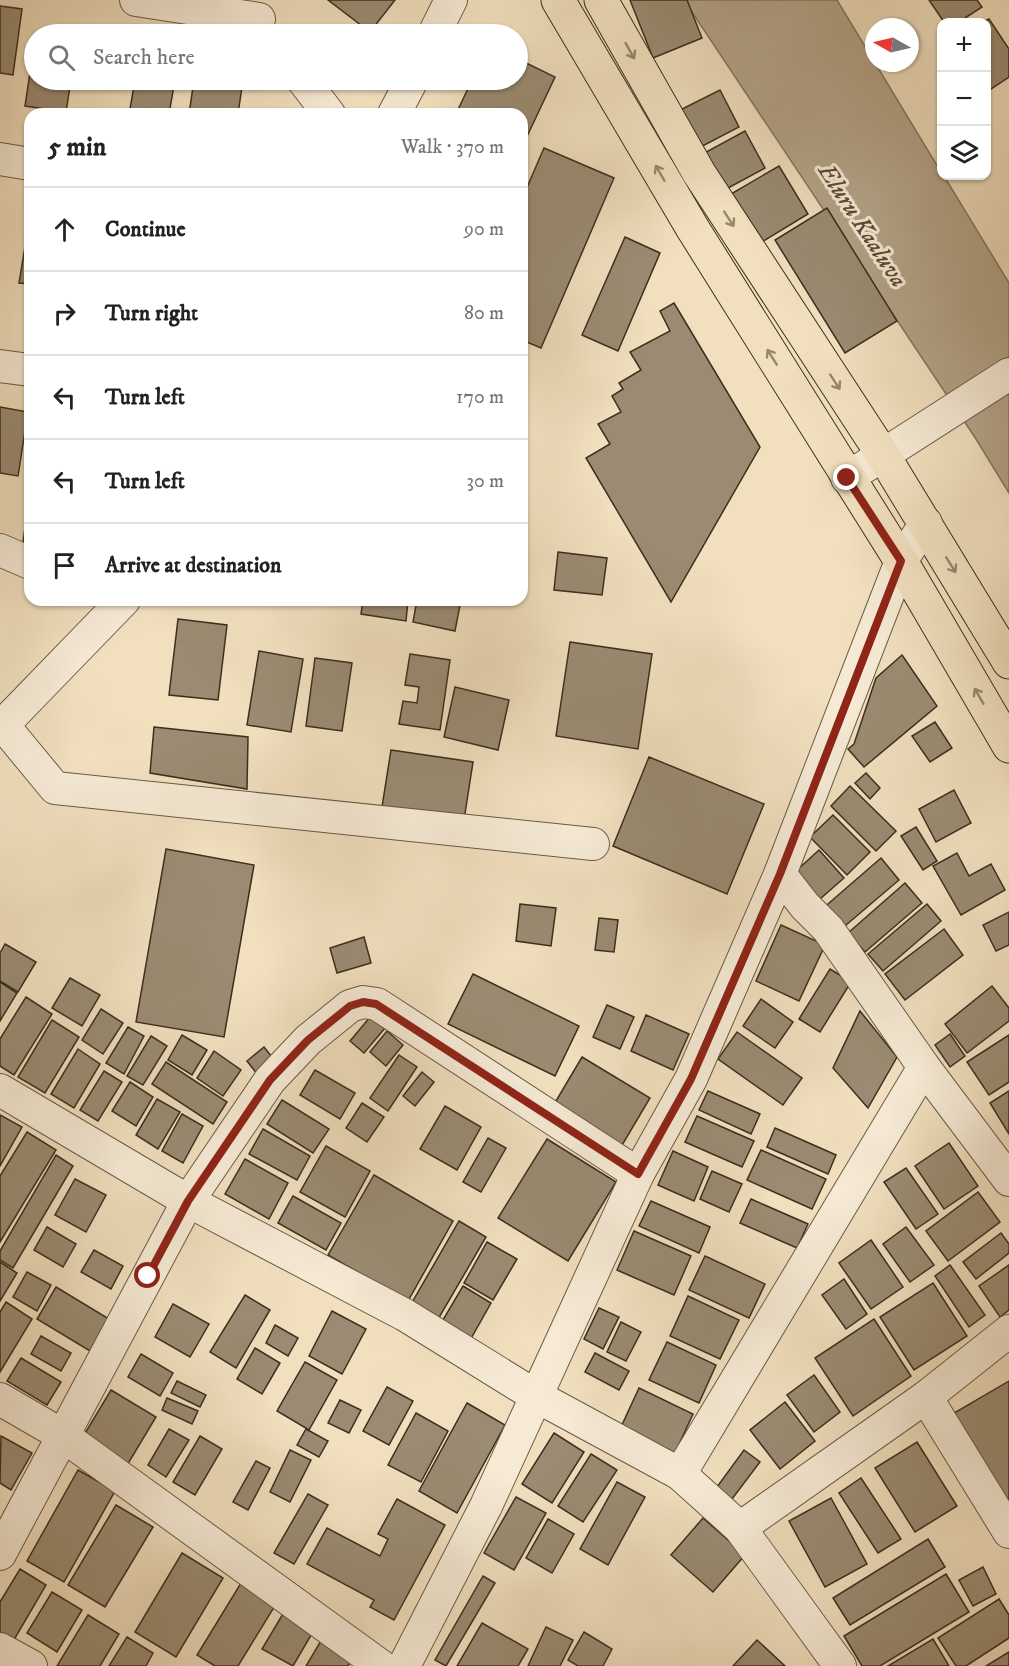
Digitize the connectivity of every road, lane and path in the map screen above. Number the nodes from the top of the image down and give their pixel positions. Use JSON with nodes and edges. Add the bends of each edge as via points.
{"nodes":[{"id":1,"x":136,"y":0,"type":"edge"},
{"id":2,"x":451,"y":0,"type":"edge"},
{"id":3,"x":558,"y":0,"type":"edge"},
{"id":4,"x":601,"y":0,"type":"edge"},
{"id":5,"x":259,"y":18,"type":"edge"},
{"id":6,"x":439,"y":24,"type":"edge"},
{"id":7,"x":311,"y":90,"type":"edge"},
{"id":8,"x":407,"y":90,"type":"edge"},
{"id":9,"x":324,"y":108,"type":"edge"},
{"id":10,"x":397,"y":108,"type":"edge"},
{"id":11,"x":0,"y":159,"type":"edge"},
{"id":12,"x":24,"y":163,"type":"edge"},
{"id":13,"x":0,"y":366,"type":"edge"},
{"id":14,"x":24,"y":369,"type":"edge"},
{"id":15,"x":1009,"y":374,"type":"edge"},
{"id":16,"x":883,"y":455,"type":"junction"},
{"id":17,"x":847,"y":478,"type":"junction"},
{"id":18,"x":926,"y":523,"type":"junction"},
{"id":19,"x":0,"y":549,"type":"edge"},
{"id":20,"x":24,"y":560,"type":"edge"},
{"id":21,"x":901,"y":561,"type":"junction"},
{"id":22,"x":115,"y":606,"type":"edge"},
{"id":23,"x":1009,"y":662,"type":"edge"},
{"id":24,"x":2,"y":727,"type":"edge"},
{"id":25,"x":1009,"y":746,"type":"edge"},
{"id":26,"x":593,"y":844,"type":"dead end"},
{"id":27,"x":780,"y":874,"type":"junction"},
{"id":28,"x":924,"y":1068,"type":"junction"},
{"id":29,"x":0,"y":1090,"type":"edge"},
{"id":30,"x":638,"y":1174,"type":"junction"},
{"id":31,"x":1009,"y":1180,"type":"edge"},
{"id":32,"x":188,"y":1201,"type":"junction"},
{"id":33,"x":1009,"y":1331,"type":"edge"},
{"id":34,"x":536,"y":1396,"type":"junction"},
{"id":35,"x":926,"y":1397,"type":"junction"},
{"id":36,"x":0,"y":1399,"type":"edge"},
{"id":37,"x":62,"y":1435,"type":"junction"},
{"id":38,"x":680,"y":1474,"type":"junction"},
{"id":39,"x":740,"y":1528,"type":"junction"},
{"id":40,"x":1009,"y":1532,"type":"edge"},
{"id":41,"x":0,"y":1554,"type":"edge"},
{"id":42,"x":0,"y":1649,"type":"edge"},
{"id":43,"x":31,"y":1666,"type":"edge"},
{"id":44,"x":381,"y":1666,"type":"edge"},
{"id":45,"x":404,"y":1666,"type":"edge"},
{"id":46,"x":840,"y":1666,"type":"edge"}],
"edges":[{"from":1,"to":5,"type":"street"},
{"from":2,"to":6,"type":"street"},
{"from":17,"to":3,"type":"main road","one_way":true},
{"from":4,"to":16,"type":"main road","one_way":true,"via":[[699,173]]},
{"from":7,"to":9,"type":"street"},
{"from":8,"to":10,"type":"street"},
{"from":11,"to":12,"type":"street"},
{"from":13,"to":14,"type":"street"},
{"from":15,"to":16,"type":"street"},
{"from":16,"to":17,"type":"street"},
{"from":16,"to":18,"type":"main road"},
{"from":17,"to":21,"type":"main road"},
{"from":18,"to":21,"type":"street"},
{"from":18,"to":23,"type":"main road","one_way":true},
{"from":19,"to":20,"type":"street"},
{"from":25,"to":21,"type":"main road","one_way":true},
{"from":21,"to":27,"type":"street"},
{"from":22,"to":24,"type":"street"},
{"from":24,"to":26,"type":"street","via":[[55,788]]},
{"from":27,"to":28,"type":"street","via":[[828,929]]},
{"from":27,"to":30,"type":"street","via":[[691,1079]]},
{"from":28,"to":31,"type":"street"},
{"from":28,"to":38,"type":"street"},
{"from":29,"to":32,"type":"street"},
{"from":30,"to":32,"type":"street","via":[[376,1004],[363,1002],[350,1006],[308,1040],[270,1080]]},
{"from":30,"to":34,"type":"street"},
{"from":32,"to":34,"type":"street","via":[[405,1316]]},
{"from":32,"to":37,"type":"street"},
{"from":33,"to":35,"type":"street"},
{"from":34,"to":38,"type":"street"},
{"from":34,"to":45,"type":"street","via":[[486,1506]]},
{"from":35,"to":39,"type":"street"},
{"from":35,"to":40,"type":"street"},
{"from":36,"to":37,"type":"street"},
{"from":37,"to":41,"type":"street"},
{"from":37,"to":44,"type":"street"},
{"from":38,"to":39,"type":"street"},
{"from":39,"to":46,"type":"street"},
{"from":42,"to":43,"type":"street"}]}
